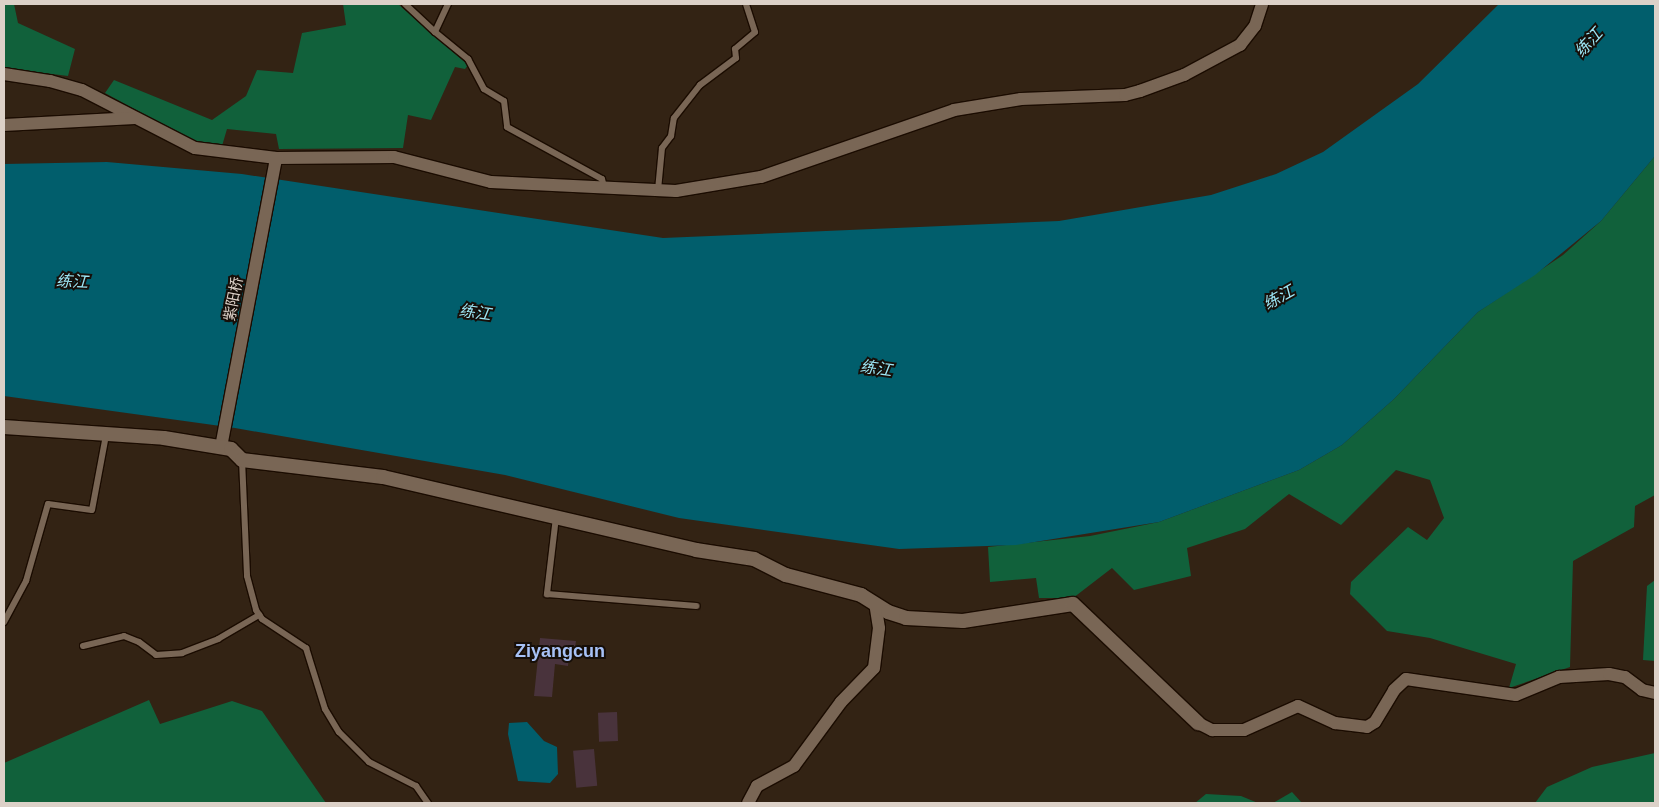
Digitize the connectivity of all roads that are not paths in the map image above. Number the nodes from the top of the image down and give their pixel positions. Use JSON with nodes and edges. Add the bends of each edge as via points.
{"nodes":[{"id":1,"x":405,"y":4,"type":"edge"},
{"id":2,"x":448,"y":4,"type":"edge"},
{"id":3,"x":746,"y":4,"type":"edge"},
{"id":4,"x":1262,"y":4,"type":"edge"},
{"id":5,"x":435,"y":32,"type":"junction"},
{"id":6,"x":4,"y":74,"type":"edge"},
{"id":7,"x":135,"y":118,"type":"junction"},
{"id":8,"x":4,"y":126,"type":"edge"},
{"id":9,"x":276,"y":158,"type":"junction"},
{"id":10,"x":604,"y":187,"type":"junction"},
{"id":11,"x":658,"y":190,"type":"junction"},
{"id":12,"x":4,"y":427,"type":"edge"},
{"id":13,"x":106,"y":434,"type":"junction"},
{"id":14,"x":221,"y":447,"type":"junction"},
{"id":15,"x":242,"y":460,"type":"junction"},
{"id":16,"x":556,"y":516,"type":"junction"},
{"id":17,"x":875,"y":603,"type":"junction"},
{"id":18,"x":697,"y":606,"type":"dead end"},
{"id":19,"x":259,"y":615,"type":"junction"},
{"id":20,"x":4,"y":622,"type":"edge"},
{"id":21,"x":83,"y":646,"type":"dead end"},
{"id":22,"x":1655,"y":693,"type":"edge"},
{"id":23,"x":1198,"y":723,"type":"joint"},
{"id":24,"x":428,"y":803,"type":"edge"},
{"id":25,"x":748,"y":803,"type":"edge"}],
"edges":[{"from":1,"to":5,"type":"lane"},
{"from":2,"to":5,"type":"lane","via":[[436,23]]},
{"from":3,"to":11,"type":"lane","via":[[755,32],[735,49],[736,58],[700,85],[674,118],[671,136],[662,148]]},
{"from":4,"to":11,"type":"street","via":[[1255,26],[1240,45],[1184,75],[1140,91],[1125,95],[1021,99],[954,110],[761,177],[676,191]]},
{"from":5,"to":10,"type":"lane","via":[[468,59],[484,89],[504,100],[507,127],[602,180]]},
{"from":6,"to":7,"type":"street","via":[[73,87]]},
{"from":7,"to":8,"type":"street"},
{"from":7,"to":9,"type":"street","via":[[195,148]]},
{"from":9,"to":10,"type":"street","via":[[394,157],[491,182]]},
{"from":9,"to":14,"type":"street","name":"紫阳桥"},
{"from":10,"to":11,"type":"street"},
{"from":12,"to":13,"type":"street"},
{"from":13,"to":14,"type":"street","via":[[164,438]]},
{"from":13,"to":20,"type":"lane","via":[[92,510],[48,504],[26,581]]},
{"from":14,"to":15,"type":"street","via":[[231,448]]},
{"from":15,"to":16,"type":"street","via":[[383,477]]},
{"from":15,"to":19,"type":"lane","via":[[247,576]]},
{"from":16,"to":17,"type":"street","via":[[696,550],[754,559],[786,575],[861,595]]},
{"from":16,"to":18,"type":"lane","via":[[546,594]]},
{"from":17,"to":23,"type":"street","via":[[906,618],[944,621],[963,621],[1072,604]]},
{"from":17,"to":25,"type":"street","via":[[879,628],[874,668],[841,702],[794,766],[757,786]]},
{"from":19,"to":21,"type":"lane","via":[[218,639],[182,653],[156,655],[124,636]]},
{"from":19,"to":24,"type":"lane","via":[[306,648],[325,709],[339,732],[369,762],[416,786]]},
{"from":22,"to":23,"type":"street","via":[[1642,690],[1625,677],[1609,674],[1559,677],[1516,695],[1406,679],[1394,690],[1375,722],[1367,727],[1335,723],[1298,706],[1244,730],[1212,730]]}]}
